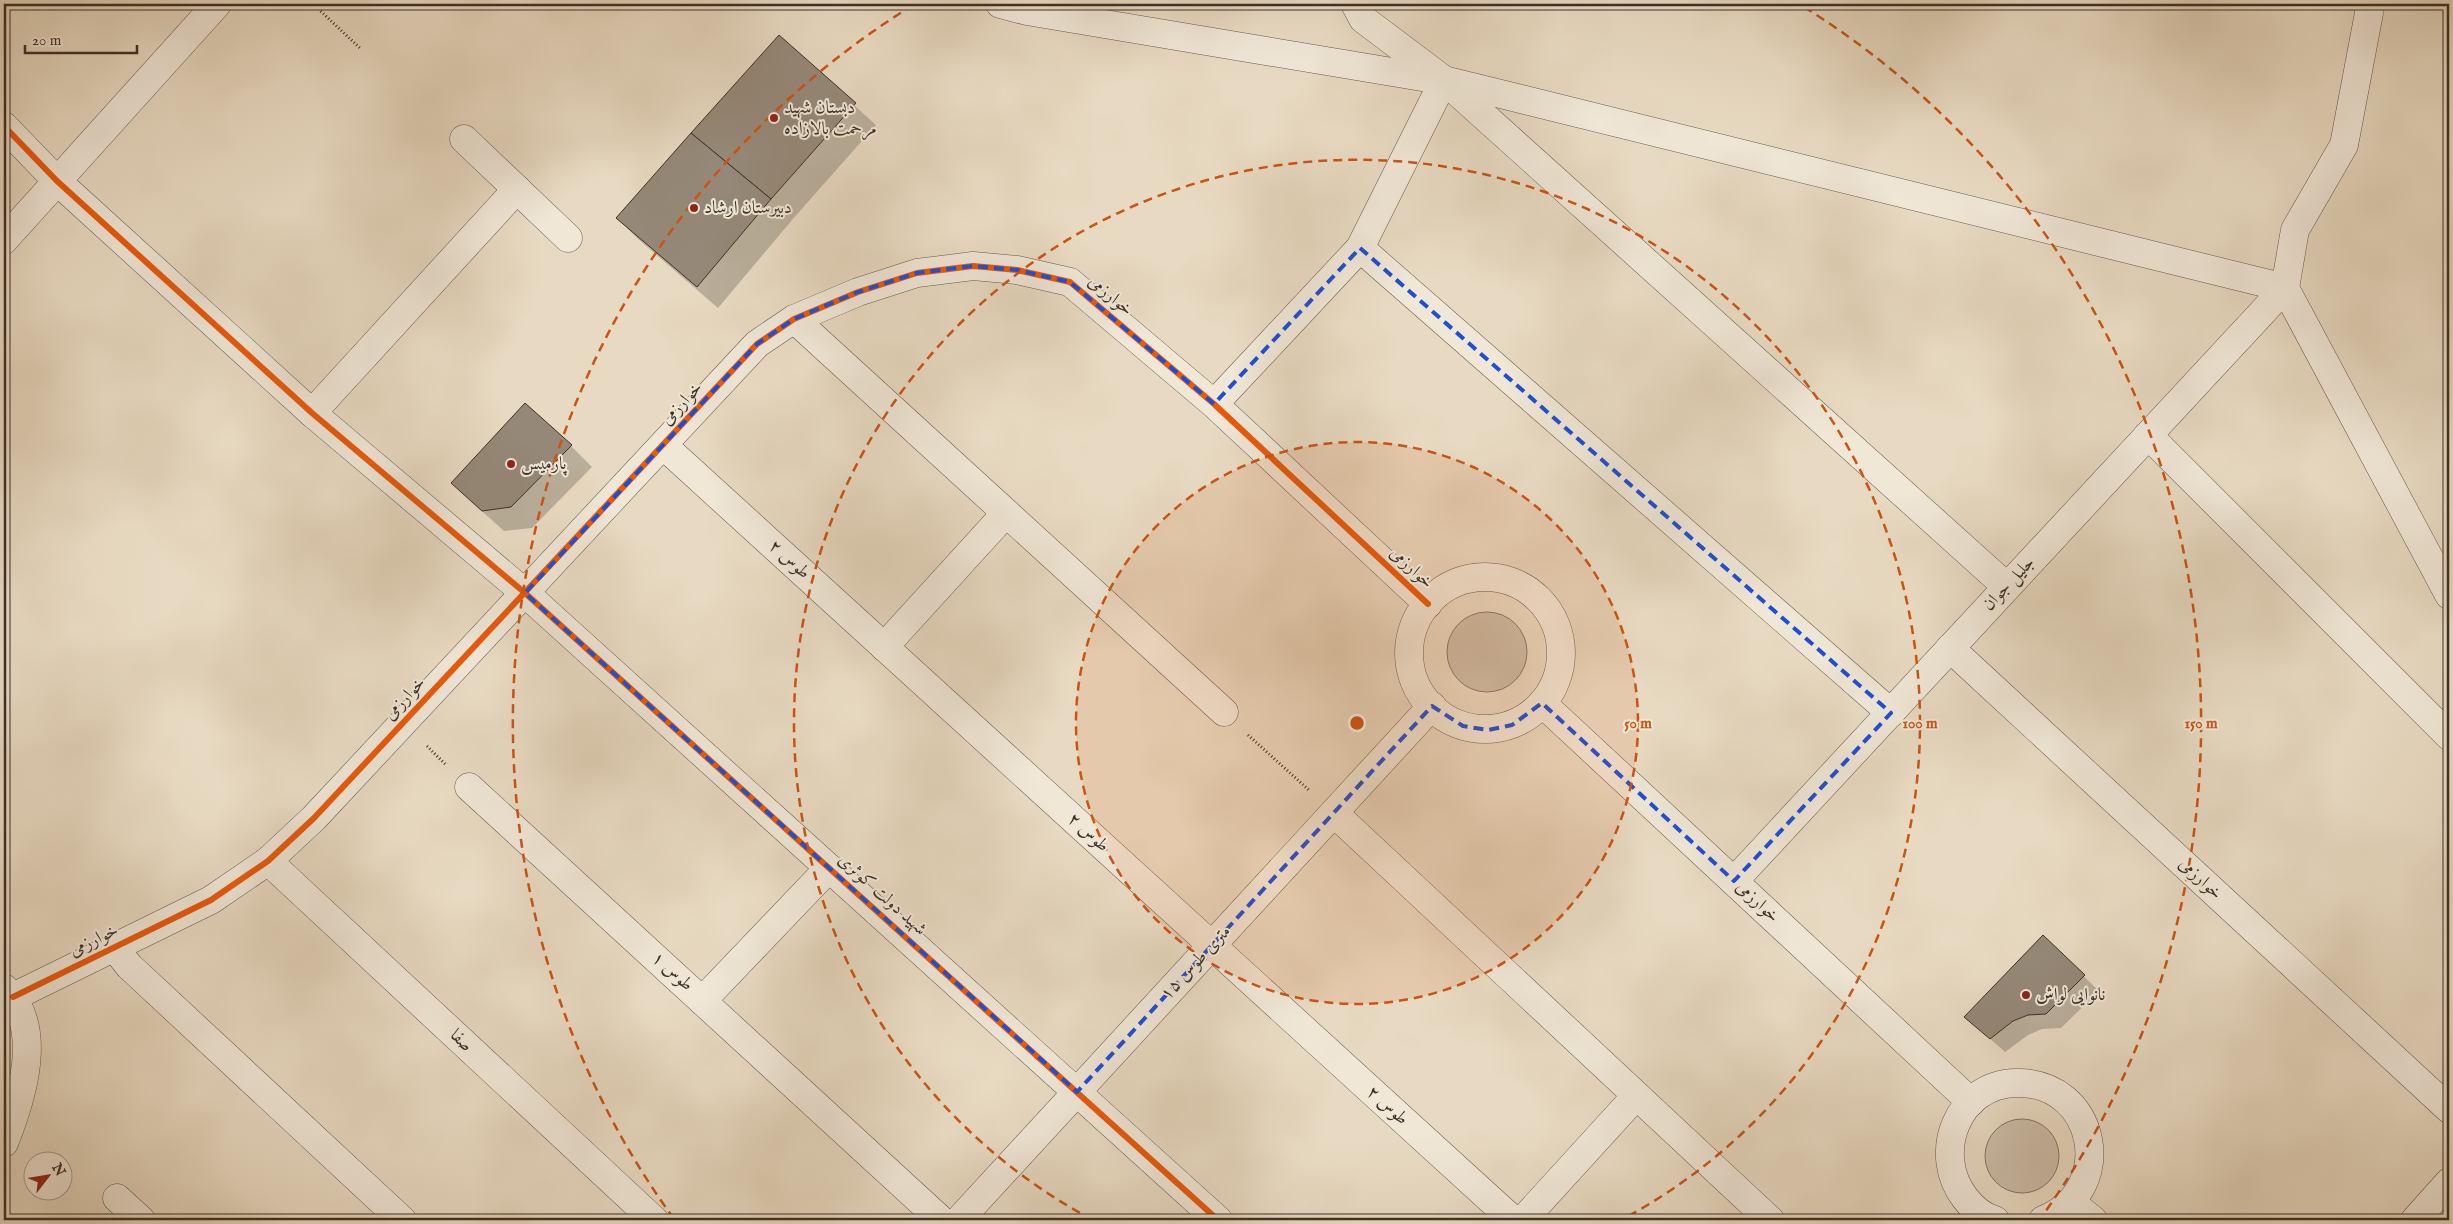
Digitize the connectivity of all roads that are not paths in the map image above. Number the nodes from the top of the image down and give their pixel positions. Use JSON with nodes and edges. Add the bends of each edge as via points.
{"nodes":[{"id":1,"x":217,"y":4,"type":"edge"},
{"id":2,"x":1000,"y":4,"type":"edge"},
{"id":3,"x":1355,"y":4,"type":"edge"},
{"id":4,"x":2368,"y":4,"type":"edge"},
{"id":5,"x":1025,"y":7,"type":"edge"},
{"id":6,"x":1444,"y":80,"type":"junction"},
{"id":7,"x":4,"y":126,"type":"edge"},
{"id":8,"x":464,"y":139,"type":"dead end"},
{"id":9,"x":57,"y":181,"type":"junction"},
{"id":10,"x":516,"y":189,"type":"junction"},
{"id":11,"x":568,"y":238,"type":"dead end"},
{"id":12,"x":4,"y":240,"type":"edge"},
{"id":13,"x":1360,"y":248,"type":"junction"},
{"id":14,"x":2285,"y":288,"type":"junction"},
{"id":15,"x":794,"y":319,"type":"junction"},
{"id":16,"x":1214,"y":404,"type":"junction"},
{"id":17,"x":312,"y":414,"type":"junction"},
{"id":18,"x":2148,"y":435,"type":"junction"},
{"id":19,"x":664,"y":446,"type":"junction"},
{"id":20,"x":1006,"y":513,"type":"junction"},
{"id":21,"x":2007,"y":587,"type":"junction"},
{"id":22,"x":525,"y":593,"type":"junction"},
{"id":23,"x":2449,"y":595,"type":"edge"},
{"id":24,"x":1428,"y":604,"type":"junction"},
{"id":25,"x":884,"y":647,"type":"junction"},
{"id":26,"x":1950,"y":648,"type":"junction"},
{"id":27,"x":1542,"y":703,"type":"junction"},
{"id":28,"x":1432,"y":706,"type":"junction"},
{"id":29,"x":1224,"y":712,"type":"road end"},
{"id":30,"x":1891,"y":712,"type":"junction"},
{"id":31,"x":2449,"y":736,"type":"edge"},
{"id":32,"x":469,"y":787,"type":"road end"},
{"id":33,"x":1334,"y":813,"type":"junction"},
{"id":34,"x":268,"y":861,"type":"junction"},
{"id":35,"x":829,"y":868,"type":"junction"},
{"id":36,"x":1734,"y":881,"type":"junction"},
{"id":37,"x":1212,"y":946,"type":"junction"},
{"id":38,"x":115,"y":948,"type":"junction"},
{"id":39,"x":9,"y":993,"type":"edge"},
{"id":40,"x":703,"y":1000,"type":"junction"},
{"id":41,"x":1077,"y":1092,"type":"junction"},
{"id":42,"x":1636,"y":1096,"type":"junction"},
{"id":43,"x":1971,"y":1102,"type":"junction"},
{"id":44,"x":2449,"y":1109,"type":"edge"},
{"id":45,"x":4,"y":1143,"type":"edge"},
{"id":46,"x":2449,"y":1182,"type":"edge"},
{"id":47,"x":117,"y":1198,"type":"dead end"},
{"id":48,"x":2072,"y":1203,"type":"junction"},
{"id":49,"x":1964,"y":1213,"type":"edge"},
{"id":50,"x":141,"y":1220,"type":"edge"},
{"id":51,"x":402,"y":1220,"type":"edge"},
{"id":52,"x":654,"y":1220,"type":"edge"},
{"id":53,"x":941,"y":1220,"type":"edge"},
{"id":54,"x":960,"y":1220,"type":"edge"},
{"id":55,"x":1218,"y":1220,"type":"edge"},
{"id":56,"x":1512,"y":1220,"type":"edge"},
{"id":57,"x":1524,"y":1220,"type":"edge"},
{"id":58,"x":1770,"y":1220,"type":"edge"},
{"id":59,"x":1995,"y":1220,"type":"edge"},
{"id":60,"x":2044,"y":1220,"type":"edge"},
{"id":61,"x":2094,"y":1220,"type":"edge"},
{"id":62,"x":2415,"y":1220,"type":"edge"}],
"edges":[{"from":1,"to":9,"type":"street"},
{"from":2,"to":5,"type":"street"},
{"from":3,"to":6,"type":"street","via":[[1363,19]]},
{"from":4,"to":14,"type":"street","via":[[2344,145],[2295,230]]},
{"from":5,"to":6,"type":"street"},
{"from":6,"to":13,"type":"street"},
{"from":6,"to":14,"type":"street"},
{"from":6,"to":21,"type":"street"},
{"from":7,"to":9,"type":"street","name":"شهید دولت کوثری"},
{"from":8,"to":10,"type":"street"},
{"from":9,"to":12,"type":"street"},
{"from":9,"to":17,"type":"street","name":"شهید دولت کوثری"},
{"from":10,"to":11,"type":"street"},
{"from":10,"to":17,"type":"street"},
{"from":13,"to":16,"type":"street"},
{"from":13,"to":30,"type":"street"},
{"from":14,"to":18,"type":"street","name":"جلیل جوان"},
{"from":14,"to":23,"type":"street"},
{"from":15,"to":16,"type":"street","name":"خوارزمی","via":[[917,272],[974,266],[1017,270],[1070,282]]},
{"from":15,"to":19,"type":"street","name":"خوارزمی","via":[[756,344]]},
{"from":15,"to":20,"type":"street"},
{"from":16,"to":24,"type":"street","name":"خوارزمی"},
{"from":17,"to":22,"type":"street","name":"شهید دولت کوثری"},
{"from":18,"to":21,"type":"street","name":"جلیل جوان"},
{"from":18,"to":31,"type":"street"},
{"from":19,"to":22,"type":"street","name":"خوارزمی"},
{"from":19,"to":25,"type":"street","name":"طوس ۲"},
{"from":20,"to":25,"type":"street"},
{"from":20,"to":29,"type":"street"},
{"from":21,"to":26,"type":"street","name":"جلیل جوان"},
{"from":22,"to":34,"type":"street","name":"خوارزمی","via":[[314,818]]},
{"from":22,"to":35,"type":"street","name":"شهید دولت کوثری"},
{"from":24,"to":27,"type":"street","via":[[1447,588],[1471,578],[1496,578],[1520,585],[1541,600],[1555,621],[1561,646],[1560,671],[1550,694]]},
{"from":24,"to":28,"type":"street","via":[[1414,625],[1409,650],[1412,675],[1423,698]]},
{"from":25,"to":37,"type":"street","name":"طوس ۲"},
{"from":26,"to":30,"type":"street","name":"جلیل جوان"},
{"from":26,"to":44,"type":"street","name":"خوارزمی"},
{"from":27,"to":28,"type":"street","via":[[1534,713],[1512,725],[1488,730],[1463,726],[1441,715]]},
{"from":27,"to":36,"type":"street","name":"خوارزمی"},
{"from":28,"to":33,"type":"street","name":"۱۵ متری طوس"},
{"from":30,"to":36,"type":"street","name":"جلیل جوان"},
{"from":32,"to":40,"type":"street","name":"طوس ۱"},
{"from":33,"to":37,"type":"street","name":"۱۵ متری طوس"},
{"from":33,"to":42,"type":"street"},
{"from":34,"to":38,"type":"street","name":"خوارزمی","via":[[211,900]]},
{"from":34,"to":52,"type":"street","name":"صفا"},
{"from":35,"to":40,"type":"street"},
{"from":35,"to":41,"type":"street","name":"شهید دولت کوثری"},
{"from":36,"to":43,"type":"street","name":"خوارزمی"},
{"from":37,"to":41,"type":"street","name":"۱۵ متری طوس"},
{"from":37,"to":56,"type":"street","name":"طوس ۲"},
{"from":38,"to":39,"type":"street","name":"خوارزمی"},
{"from":38,"to":51,"type":"street","via":[[129,966]]},
{"from":39,"to":45,"type":"street","name":"خوارزمی","via":[[22,1014],[26,1036],[25,1075],[17,1111]]},
{"from":40,"to":53,"type":"street","name":"طوس ۱"},
{"from":41,"to":54,"type":"street","name":"۱۵ متری طوس"},
{"from":41,"to":55,"type":"street","name":"شهید دولت کوثری"},
{"from":42,"to":57,"type":"street"},
{"from":42,"to":58,"type":"street"},
{"from":43,"to":48,"type":"street","via":[[1991,1088],[2015,1083],[2039,1085],[2061,1096],[2078,1113],[2088,1134],[2091,1157],[2086,1179]]},
{"from":43,"to":49,"type":"street","via":[[1956,1121],[1949,1143],[1949,1166]]},
{"from":46,"to":62,"type":"street"},
{"from":47,"to":50,"type":"street"},
{"from":48,"to":60,"type":"street"},
{"from":48,"to":61,"type":"street"},
{"from":49,"to":59,"type":"street"}]}
